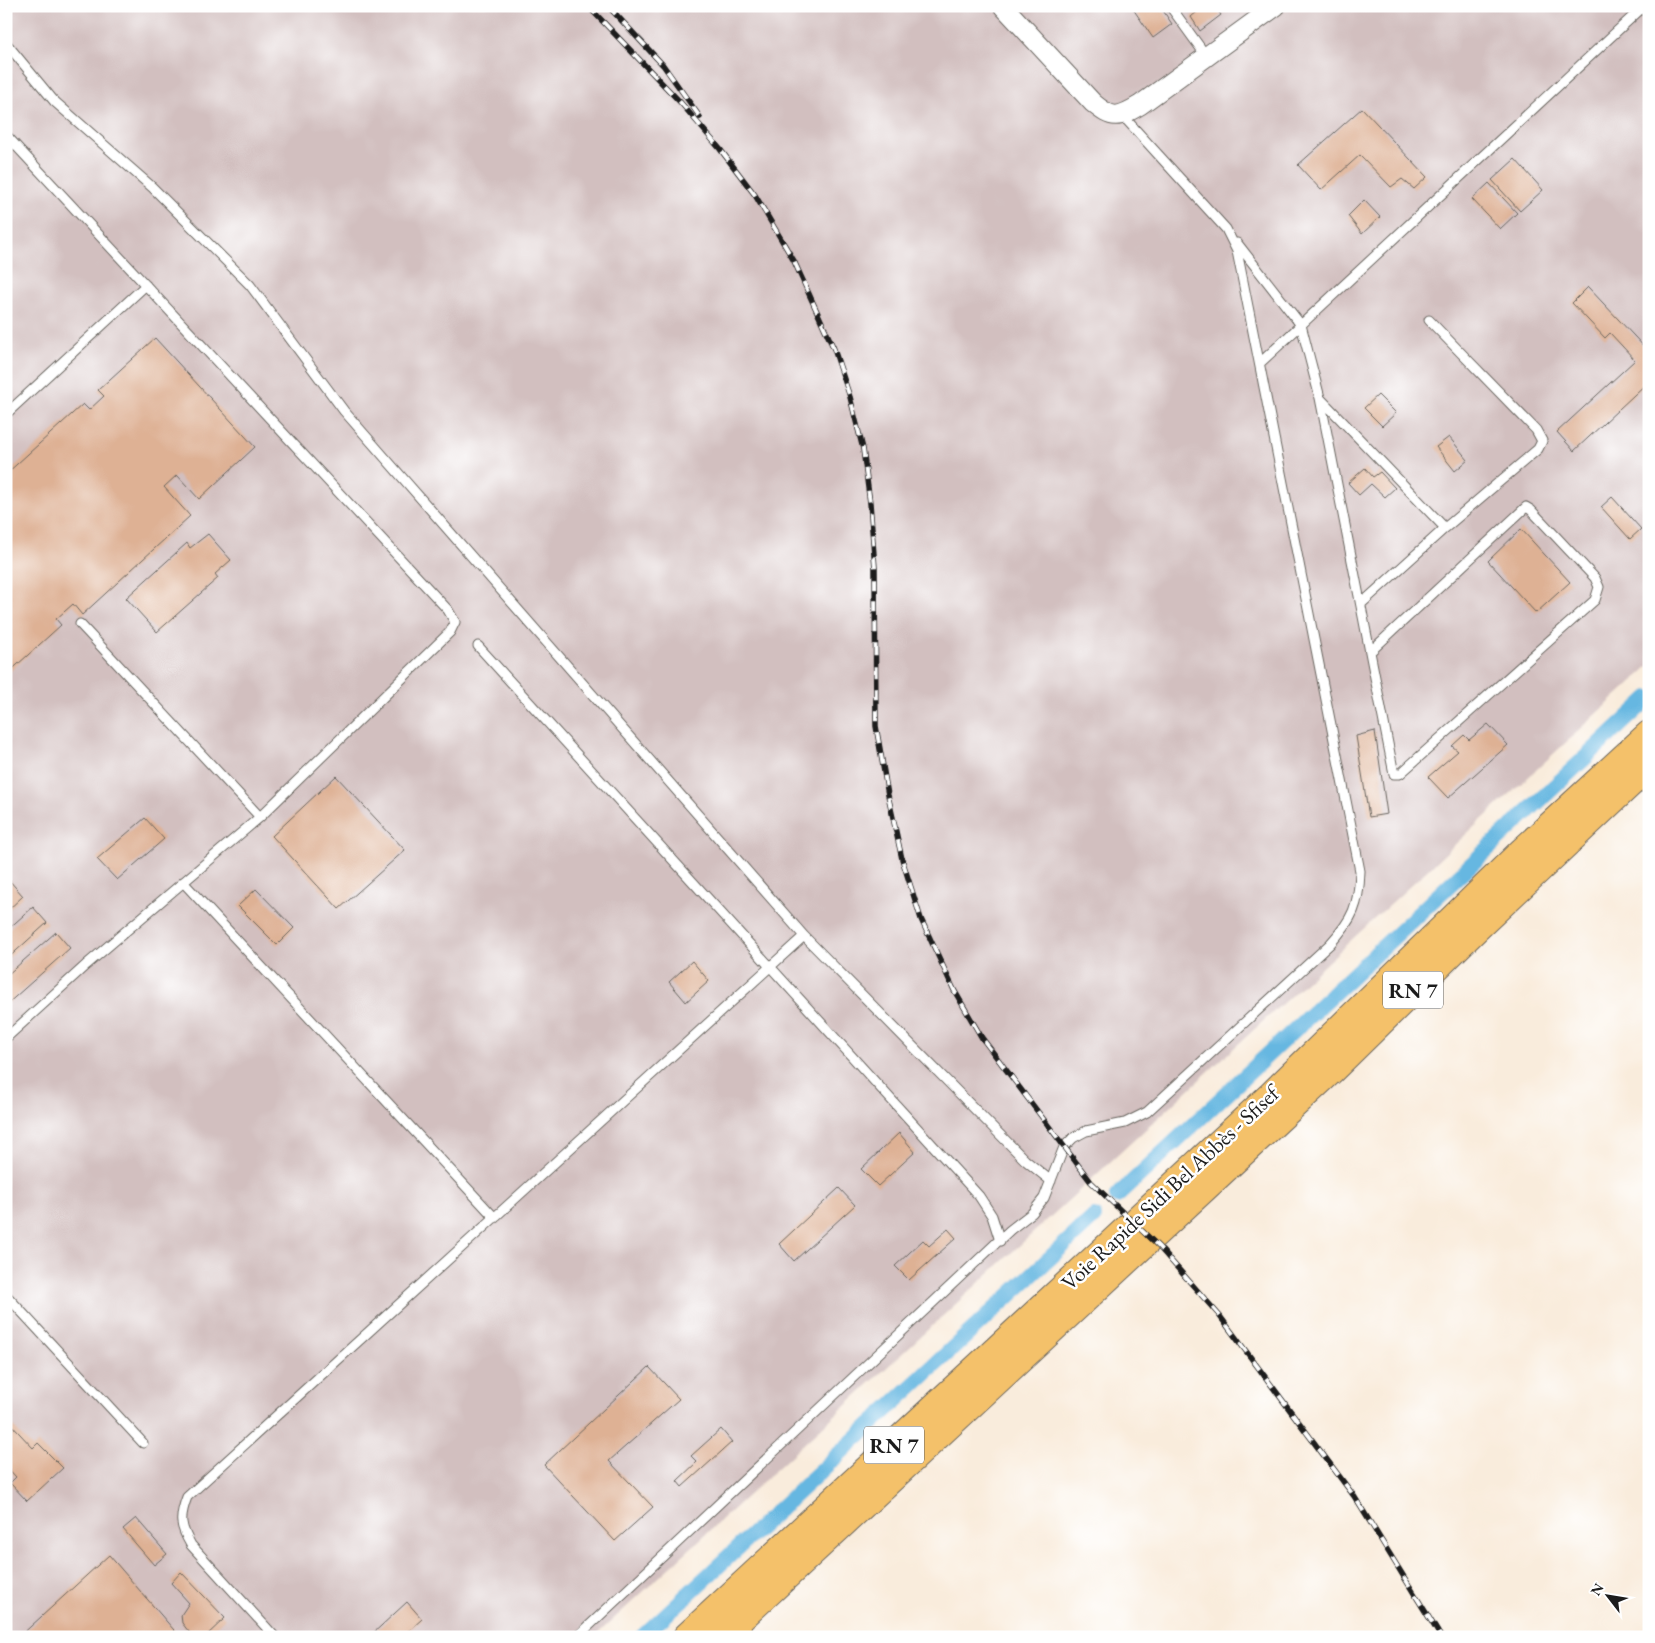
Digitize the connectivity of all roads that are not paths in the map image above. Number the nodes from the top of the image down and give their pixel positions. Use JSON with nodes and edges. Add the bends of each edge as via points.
{"nodes":[{"id":1,"x":1003,"y":6,"type":"edge"},
{"id":2,"x":1170,"y":6,"type":"edge"},
{"id":3,"x":1276,"y":6,"type":"edge"},
{"id":4,"x":1644,"y":6,"type":"edge"},
{"id":5,"x":6,"y":43,"type":"edge"},
{"id":6,"x":1207,"y":57,"type":"junction"},
{"id":7,"x":1123,"y":116,"type":"junction"},
{"id":8,"x":6,"y":135,"type":"edge"},
{"id":9,"x":1226,"y":229,"type":"junction"},
{"id":10,"x":146,"y":285,"type":"junction"},
{"id":11,"x":1429,"y":320,"type":"dead end"},
{"id":12,"x":1301,"y":325,"type":"junction"},
{"id":13,"x":1260,"y":363,"type":"junction"},
{"id":14,"x":1320,"y":398,"type":"junction"},
{"id":15,"x":6,"y":414,"type":"edge"},
{"id":16,"x":1445,"y":528,"type":"junction"},
{"id":17,"x":1361,"y":604,"type":"junction"},
{"id":18,"x":80,"y":624,"type":"dead end"},
{"id":19,"x":478,"y":646,"type":"dead end"},
{"id":20,"x":1371,"y":652,"type":"junction"},
{"id":21,"x":1649,"y":735,"type":"edge"},
{"id":22,"x":1649,"y":765,"type":"edge"},
{"id":23,"x":260,"y":818,"type":"junction"},
{"id":24,"x":183,"y":882,"type":"junction"},
{"id":25,"x":804,"y":936,"type":"junction"},
{"id":26,"x":771,"y":967,"type":"junction"},
{"id":27,"x":6,"y":1038,"type":"edge"},
{"id":28,"x":1051,"y":1181,"type":"junction"},
{"id":29,"x":495,"y":1218,"type":"junction"},
{"id":30,"x":1000,"y":1240,"type":"junction"},
{"id":31,"x":6,"y":1295,"type":"edge"},
{"id":32,"x":143,"y":1443,"type":"dead end"},
{"id":33,"x":275,"y":1637,"type":"edge"},
{"id":34,"x":576,"y":1637,"type":"edge"},
{"id":35,"x":687,"y":1637,"type":"edge"},
{"id":36,"x":720,"y":1637,"type":"edge"}],
"edges":[{"from":1,"to":7,"type":"street","via":[[1092,103],[1103,112]]},
{"from":2,"to":6,"type":"lane"},
{"from":3,"to":6,"type":"street"},
{"from":4,"to":12,"type":"lane"},
{"from":5,"to":25,"type":"lane","via":[[54,101],[152,187],[250,286],[344,411]]},
{"from":6,"to":7,"type":"street"},
{"from":7,"to":9,"type":"lane"},
{"from":8,"to":10,"type":"lane"},
{"from":9,"to":12,"type":"lane"},
{"from":9,"to":13,"type":"lane","via":[[1237,251]]},
{"from":10,"to":15,"type":"lane"},
{"from":10,"to":23,"type":"lane","via":[[448,610],[455,622],[450,632]]},
{"from":11,"to":16,"type":"lane","via":[[1536,430],[1542,441],[1538,449]]},
{"from":12,"to":13,"type":"lane"},
{"from":12,"to":14,"type":"lane"},
{"from":13,"to":28,"type":"lane","via":[[1360,871],[1356,908],[1347,925],[1330,944],[1147,1112],[1125,1123],[1086,1131],[1073,1138],[1064,1147]]},
{"from":14,"to":16,"type":"lane"},
{"from":14,"to":17,"type":"lane"},
{"from":16,"to":17,"type":"lane"},
{"from":17,"to":20,"type":"lane"},
{"from":18,"to":23,"type":"lane"},
{"from":19,"to":26,"type":"lane"},
{"from":20,"to":20,"type":"lane","via":[[1526,507],[1595,578],[1599,587],[1595,600],[1398,775],[1392,769]]},
{"from":21,"to":35,"type":"highway","name":"Voie Rapide Sidi Bel Abbès - Sfisef","number":"RN 7","via":[[1521,853],[1272,1095]]},
{"from":22,"to":36,"type":"highway","name":"Voie Rapide Sidi Bel Abbès - Sfisef","number":"RN 7","via":[[1323,1077]]},
{"from":23,"to":24,"type":"lane"},
{"from":24,"to":27,"type":"lane","via":[[86,964]]},
{"from":24,"to":29,"type":"lane"},
{"from":25,"to":26,"type":"lane"},
{"from":25,"to":28,"type":"lane","via":[[1025,1160]]},
{"from":26,"to":29,"type":"lane"},
{"from":26,"to":30,"type":"lane","via":[[979,1196],[992,1216]]},
{"from":28,"to":30,"type":"lane","via":[[1044,1198],[1032,1213]]},
{"from":29,"to":33,"type":"lane","via":[[187,1497],[181,1513],[182,1530],[191,1545]]},
{"from":30,"to":34,"type":"lane"},
{"from":31,"to":32,"type":"lane"}]}
